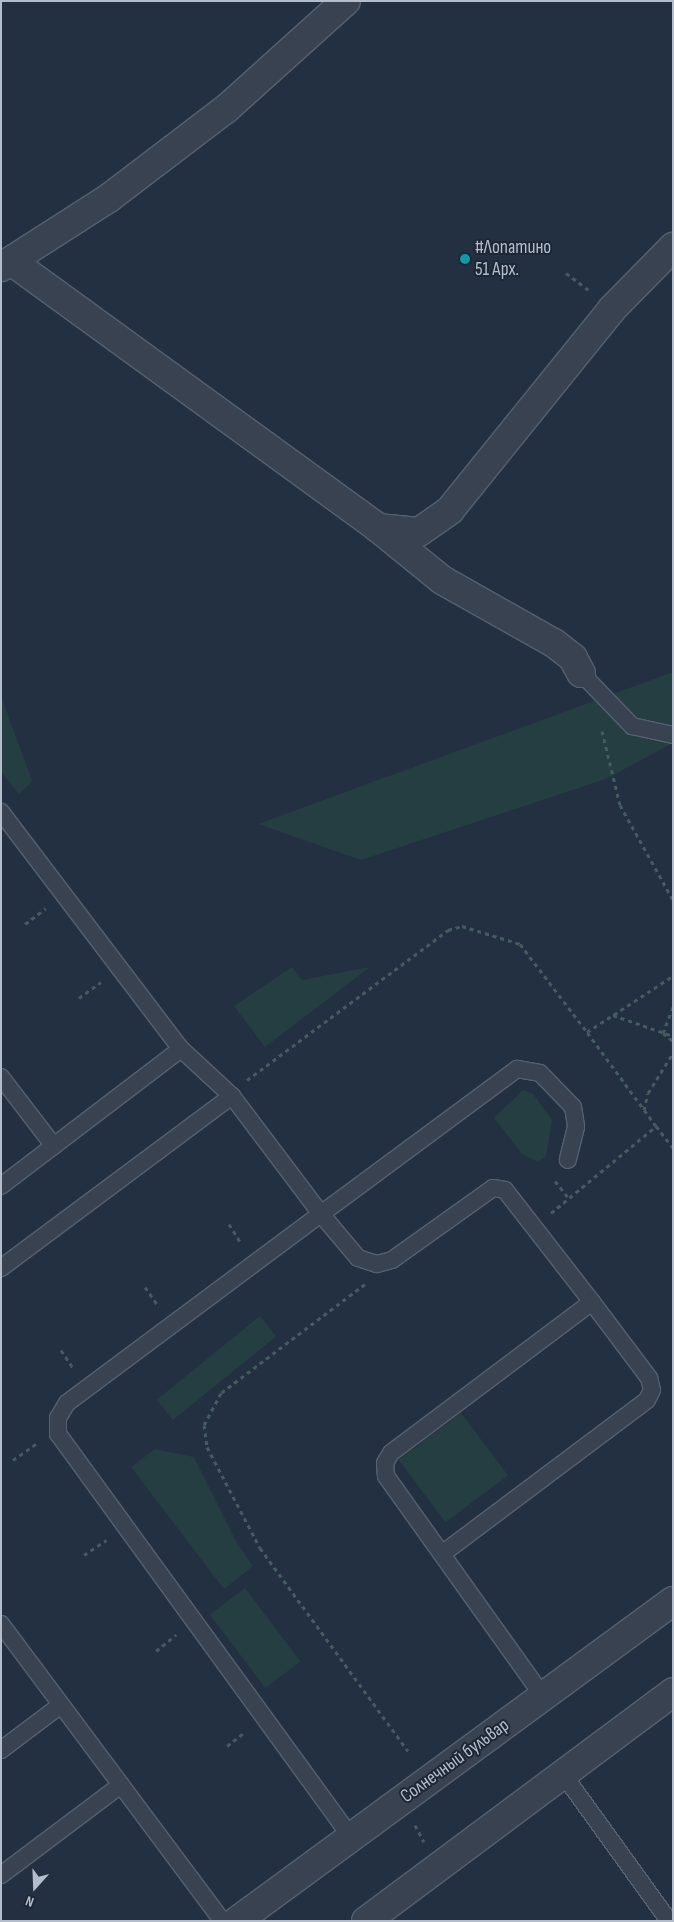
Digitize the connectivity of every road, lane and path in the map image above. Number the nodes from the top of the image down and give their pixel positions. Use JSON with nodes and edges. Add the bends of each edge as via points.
{"nodes":[{"id":1,"x":335,"y":4,"type":"edge"},
{"id":2,"x":673,"y":247,"type":"edge"},
{"id":3,"x":6,"y":264,"type":"edge"},
{"id":4,"x":378,"y":528,"type":"junction"},
{"id":5,"x":582,"y":673,"type":"joint"},
{"id":6,"x":599,"y":721,"type":"dead end"},
{"id":7,"x":673,"y":735,"type":"edge"},
{"id":8,"x":1,"y":812,"type":"edge"},
{"id":9,"x":673,"y":900,"type":"edge"},
{"id":10,"x":52,"y":903,"type":"dead end"},
{"id":11,"x":25,"y":924,"type":"dead end"},
{"id":12,"x":673,"y":976,"type":"edge"},
{"id":13,"x":107,"y":977,"type":"dead end"},
{"id":14,"x":79,"y":998,"type":"dead end"},
{"id":15,"x":673,"y":1007,"type":"edge"},
{"id":16,"x":613,"y":1015,"type":"junction"},
{"id":17,"x":587,"y":1032,"type":"junction"},
{"id":18,"x":663,"y":1033,"type":"junction"},
{"id":19,"x":673,"y":1036,"type":"edge"},
{"id":20,"x":673,"y":1041,"type":"edge"},
{"id":21,"x":181,"y":1049,"type":"junction"},
{"id":22,"x":673,"y":1053,"type":"edge"},
{"id":23,"x":1,"y":1077,"type":"edge"},
{"id":24,"x":230,"y":1095,"type":"junction"},
{"id":25,"x":644,"y":1110,"type":"junction"},
{"id":26,"x":656,"y":1126,"type":"junction"},
{"id":27,"x":54,"y":1146,"type":"junction"},
{"id":28,"x":673,"y":1148,"type":"edge"},
{"id":29,"x":568,"y":1160,"type":"dead end"},
{"id":30,"x":1,"y":1186,"type":"edge"},
{"id":31,"x":321,"y":1214,"type":"junction"},
{"id":32,"x":229,"y":1224,"type":"dead end"},
{"id":33,"x":536,"y":1226,"type":"junction"},
{"id":34,"x":246,"y":1250,"type":"dead end"},
{"id":35,"x":377,"y":1264,"type":"junction"},
{"id":36,"x":1,"y":1268,"type":"edge"},
{"id":37,"x":145,"y":1287,"type":"dead end"},
{"id":38,"x":592,"y":1302,"type":"junction"},
{"id":39,"x":164,"y":1313,"type":"dead end"},
{"id":40,"x":61,"y":1350,"type":"dead end"},
{"id":41,"x":78,"y":1375,"type":"dead end"},
{"id":42,"x":39,"y":1436,"type":"dead end"},
{"id":43,"x":40,"y":1441,"type":"junction"},
{"id":44,"x":46,"y":1449,"type":"dead end"},
{"id":45,"x":13,"y":1460,"type":"dead end"},
{"id":46,"x":116,"y":1544,"type":"dead end"},
{"id":47,"x":442,"y":1554,"type":"junction"},
{"id":48,"x":84,"y":1556,"type":"dead end"},
{"id":49,"x":673,"y":1601,"type":"edge"},
{"id":50,"x":1,"y":1624,"type":"edge"},
{"id":51,"x":181,"y":1632,"type":"dead end"},
{"id":52,"x":156,"y":1651,"type":"dead end"},
{"id":53,"x":673,"y":1692,"type":"edge"},
{"id":54,"x":543,"y":1696,"type":"junction"},
{"id":55,"x":61,"y":1705,"type":"junction"},
{"id":56,"x":252,"y":1728,"type":"dead end"},
{"id":57,"x":227,"y":1746,"type":"dead end"},
{"id":58,"x":1,"y":1750,"type":"edge"},
{"id":59,"x":408,"y":1751,"type":"dead end"},
{"id":60,"x":563,"y":1774,"type":"junction"},
{"id":61,"x":121,"y":1785,"type":"junction"},
{"id":62,"x":411,"y":1816,"type":"dead end"},
{"id":63,"x":351,"y":1836,"type":"junction"},
{"id":64,"x":427,"y":1849,"type":"dead end"},
{"id":65,"x":1,"y":1876,"type":"edge"},
{"id":66,"x":665,"y":1915,"type":"edge"},
{"id":67,"x":222,"y":1921,"type":"edge"},
{"id":68,"x":237,"y":1921,"type":"edge"},
{"id":69,"x":366,"y":1921,"type":"edge"}],
"edges":[{"from":1,"to":3,"type":"street","via":[[203,127],[109,198]]},
{"from":2,"to":4,"type":"street","via":[[612,309],[450,510],[419,532]]},
{"from":3,"to":4,"type":"street"},
{"from":4,"to":5,"type":"street","via":[[442,580],[554,643],[573,658]]},
{"from":5,"to":7,"type":"lane","via":[[632,726]]},
{"from":6,"to":9,"type":"path","via":[[620,805]]},
{"from":8,"to":21,"type":"lane"},
{"from":10,"to":11,"type":"path"},
{"from":12,"to":16,"type":"path"},
{"from":13,"to":14,"type":"path"},
{"from":15,"to":18,"type":"path"},
{"from":16,"to":17,"type":"path"},
{"from":16,"to":18,"type":"path"},
{"from":17,"to":24,"type":"path","via":[[520,944],[462,926],[448,930]]},
{"from":17,"to":25,"type":"path"},
{"from":18,"to":19,"type":"path"},
{"from":18,"to":20,"type":"path"},
{"from":21,"to":24,"type":"lane"},
{"from":21,"to":27,"type":"lane"},
{"from":22,"to":25,"type":"path","via":[[648,1093]]},
{"from":23,"to":27,"type":"lane"},
{"from":24,"to":31,"type":"lane"},
{"from":24,"to":36,"type":"lane"},
{"from":25,"to":26,"type":"path"},
{"from":26,"to":28,"type":"path"},
{"from":26,"to":33,"type":"path"},
{"from":27,"to":30,"type":"lane"},
{"from":29,"to":31,"type":"lane","via":[[576,1127],[573,1107],[540,1073],[517,1069]]},
{"from":31,"to":35,"type":"lane","via":[[358,1258]]},
{"from":31,"to":63,"type":"lane","via":[[67,1403],[58,1418],[58,1434]]},
{"from":32,"to":34,"type":"path"},
{"from":33,"to":35,"type":"lane","via":[[514,1197],[492,1188],[392,1260]]},
{"from":33,"to":38,"type":"lane"},
{"from":35,"to":59,"type":"path","via":[[364,1286],[221,1392],[204,1425],[207,1447],[260,1548]]},
{"from":37,"to":39,"type":"path"},
{"from":38,"to":47,"type":"lane","via":[[391,1453],[385,1463],[386,1476]]},
{"from":38,"to":47,"type":"lane","via":[[648,1378],[652,1390],[647,1400]]},
{"from":40,"to":41,"type":"path"},
{"from":42,"to":43,"type":"path"},
{"from":43,"to":44,"type":"path"},
{"from":43,"to":45,"type":"path"},
{"from":46,"to":48,"type":"path","via":[[110,1536]]},
{"from":47,"to":54,"type":"lane"},
{"from":49,"to":54,"type":"street","name":"Солнечный бульвар"},
{"from":50,"to":55,"type":"lane"},
{"from":51,"to":52,"type":"path"},
{"from":53,"to":60,"type":"street"},
{"from":54,"to":63,"type":"street","name":"Солнечный бульвар"},
{"from":55,"to":58,"type":"lane"},
{"from":55,"to":61,"type":"lane"},
{"from":56,"to":57,"type":"path"},
{"from":60,"to":66,"type":"lane"},
{"from":60,"to":69,"type":"street"},
{"from":61,"to":65,"type":"lane"},
{"from":61,"to":67,"type":"lane"},
{"from":62,"to":64,"type":"path"},
{"from":63,"to":68,"type":"street","name":"Солнечный бульвар"}]}
